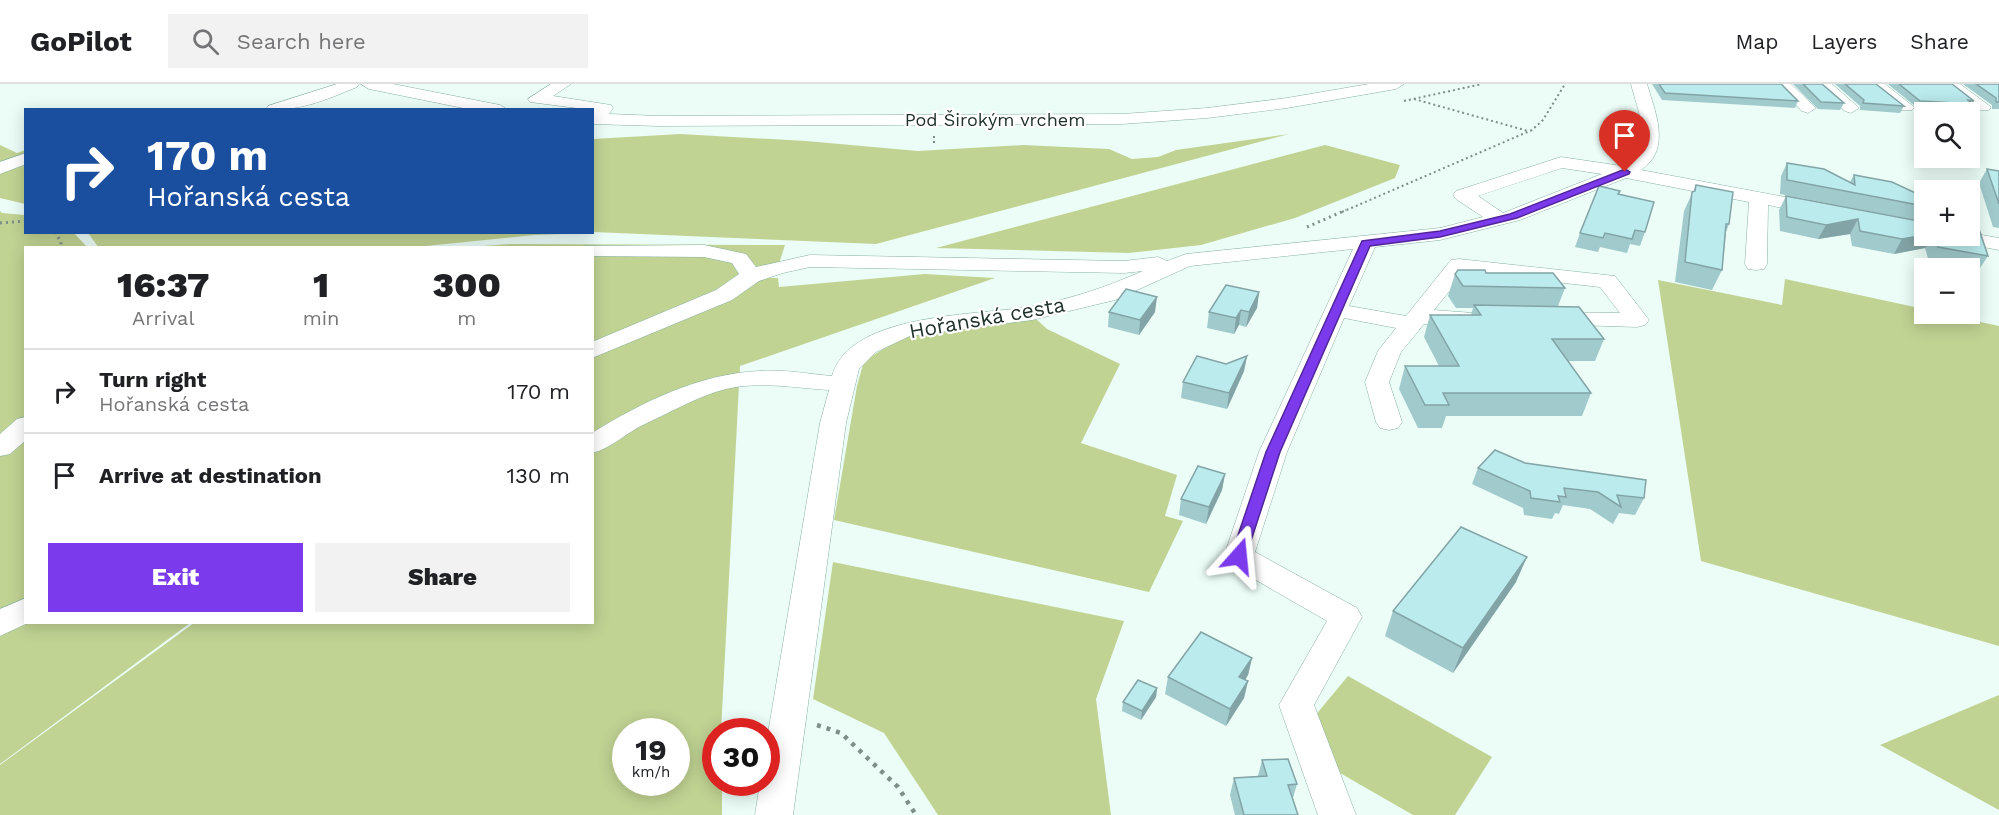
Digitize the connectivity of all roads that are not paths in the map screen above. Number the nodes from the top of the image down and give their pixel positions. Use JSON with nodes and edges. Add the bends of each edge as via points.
{"nodes":[{"id":1,"x":351,"y":84,"type":"edge"},
{"id":2,"x":369,"y":84,"type":"edge"},
{"id":3,"x":563,"y":84,"type":"edge"},
{"id":4,"x":1396,"y":84,"type":"edge"},
{"id":5,"x":1639,"y":84,"type":"edge"},
{"id":6,"x":1782,"y":84,"type":"edge"},
{"id":7,"x":1822,"y":84,"type":"edge"},
{"id":8,"x":1875,"y":84,"type":"edge"},
{"id":9,"x":1891,"y":84,"type":"edge"},
{"id":10,"x":1950,"y":84,"type":"edge"},
{"id":11,"x":1983,"y":107,"type":"dead end"},
{"id":12,"x":281,"y":108,"type":"edge"},
{"id":13,"x":490,"y":108,"type":"edge"},
{"id":14,"x":1808,"y":108,"type":"dead end"},
{"id":15,"x":1851,"y":108,"type":"dead end"},
{"id":16,"x":595,"y":119,"type":"edge"},
{"id":17,"x":24,"y":159,"type":"edge"},
{"id":18,"x":0,"y":168,"type":"edge"},
{"id":19,"x":1625,"y":172,"type":"junction"},
{"id":20,"x":1759,"y":198,"type":"junction"},
{"id":21,"x":1836,"y":213,"type":"edge"},
{"id":22,"x":1499,"y":219,"type":"junction"},
{"id":23,"x":1980,"y":241,"type":"edge"},
{"id":24,"x":1366,"y":243,"type":"junction"},
{"id":25,"x":1999,"y":244,"type":"edge"},
{"id":26,"x":594,"y":250,"type":"edge"},
{"id":27,"x":1186,"y":260,"type":"junction"},
{"id":28,"x":1756,"y":264,"type":"dead end"},
{"id":29,"x":751,"y":276,"type":"junction"},
{"id":30,"x":1336,"y":310,"type":"junction"},
{"id":31,"x":1487,"y":318,"type":"edge"},
{"id":32,"x":1533,"y":319,"type":"edge"},
{"id":33,"x":1415,"y":321,"type":"junction"},
{"id":34,"x":594,"y":350,"type":"edge"},
{"id":35,"x":843,"y":384,"type":"junction"},
{"id":36,"x":1389,"y":422,"type":"dead end"},
{"id":37,"x":24,"y":427,"type":"edge"},
{"id":38,"x":594,"y":444,"type":"edge"},
{"id":39,"x":0,"y":448,"type":"edge"},
{"id":40,"x":24,"y":611,"type":"edge"},
{"id":41,"x":0,"y":624,"type":"edge"},
{"id":42,"x":774,"y":815,"type":"edge"},
{"id":43,"x":1337,"y":815,"type":"edge"}],
"edges":[{"from":1,"to":12,"type":"street"},
{"from":2,"to":13,"type":"street"},
{"from":3,"to":16,"type":"street","via":[[536,99],[605,108]]},
{"from":4,"to":16,"type":"street","name":"Pod Širokým vrchem","via":[[1276,105],[1122,119]]},
{"from":5,"to":19,"type":"street","name":"Hořanská cesta","via":[[1652,133],[1643,160]]},
{"from":6,"to":14,"type":"street"},
{"from":7,"to":15,"type":"street"},
{"from":8,"to":9,"type":"street","via":[[1914,107]]},
{"from":10,"to":11,"type":"street"},
{"from":17,"to":18,"type":"street"},
{"from":19,"to":20,"type":"street"},
{"from":19,"to":22,"type":"street","name":"Hořanská cesta"},
{"from":19,"to":22,"type":"street","via":[[1561,162],[1463,195]]},
{"from":20,"to":21,"type":"street"},
{"from":20,"to":28,"type":"street"},
{"from":22,"to":24,"type":"street","name":"Hořanská cesta","via":[[1440,234]]},
{"from":23,"to":25,"type":"street"},
{"from":24,"to":27,"type":"street","name":"Hořanská cesta"},
{"from":24,"to":30,"type":"street"},
{"from":26,"to":29,"type":"street","via":[[704,251],[739,258]]},
{"from":27,"to":29,"type":"street","via":[[1124,267],[810,261]]},
{"from":27,"to":35,"type":"street","name":"Hořanská cesta","via":[[1096,298],[1032,313],[904,330],[868,347],[848,367]]},
{"from":29,"to":34,"type":"street","via":[[724,295]]},
{"from":30,"to":33,"type":"street"},
{"from":30,"to":43,"type":"street","via":[[1273,452],[1239,556],[1346,617],[1296,705]]},
{"from":31,"to":33,"type":"street"},
{"from":32,"to":33,"type":"street","via":[[1637,320],[1607,281],[1459,265]]},
{"from":33,"to":36,"type":"street","via":[[1390,351],[1377,382]]},
{"from":35,"to":38,"type":"street","via":[[761,378],[723,382],[630,421]]},
{"from":35,"to":42,"type":"street","name":"Hořanská cesta","via":[[833,423]]},
{"from":37,"to":39,"type":"street"},
{"from":40,"to":41,"type":"street"}]}
